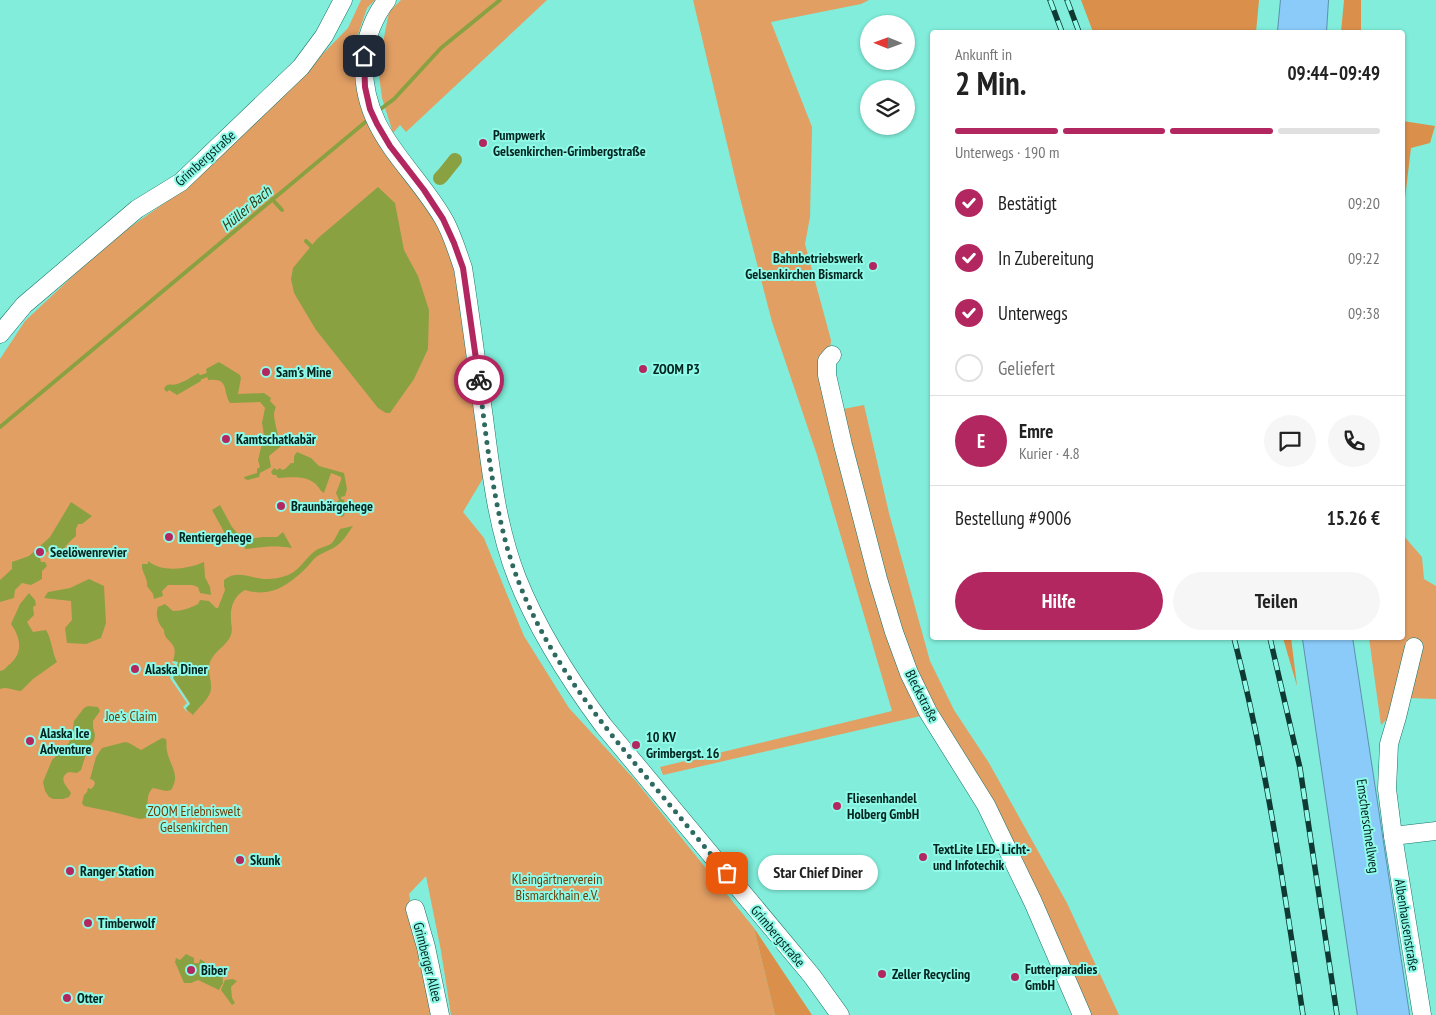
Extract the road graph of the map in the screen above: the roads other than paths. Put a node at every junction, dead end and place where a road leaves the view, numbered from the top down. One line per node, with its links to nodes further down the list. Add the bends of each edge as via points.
1 (343, 0): 7 (street, Grimbergstraße, via 324,36 301,67 181,182 137,209 24,305)
2 (387, 0): 16 (street, Grimbergstraße, via 368,40 364,56 365,87 370,109 385,139 443,219 463,268 490,463 507,548 517,577 561,665 603,725 806,968)
3 (1294, 0): 5 (highway)
4 (1315, 0): 6 (highway)
5 (1291, 30)
6 (1313, 30)
7 (0, 334)
8 (832, 355): 17 (street, Bleckstraße, via 827,362 827,375 843,445 878,579 906,665 928,712 986,804)
9 (1316, 640): 18 (highway, Emscherschnellweg)
10 (1339, 640): 19 (highway, Emscherschnellweg)
11 (1414, 647): 13 (street, Albenhausenstraße, via 1389,744 1387,789)
12 (1436, 832): 13 (street)
13 (1393, 836): 20 (street, Albenhausenstraße)
14 (415, 910): 15 (street, Grimberger Allee)
15 (440, 1015)
16 (840, 1015)
17 (1082, 1015)
18 (1371, 1015)
19 (1396, 1015)
20 (1422, 1015)

